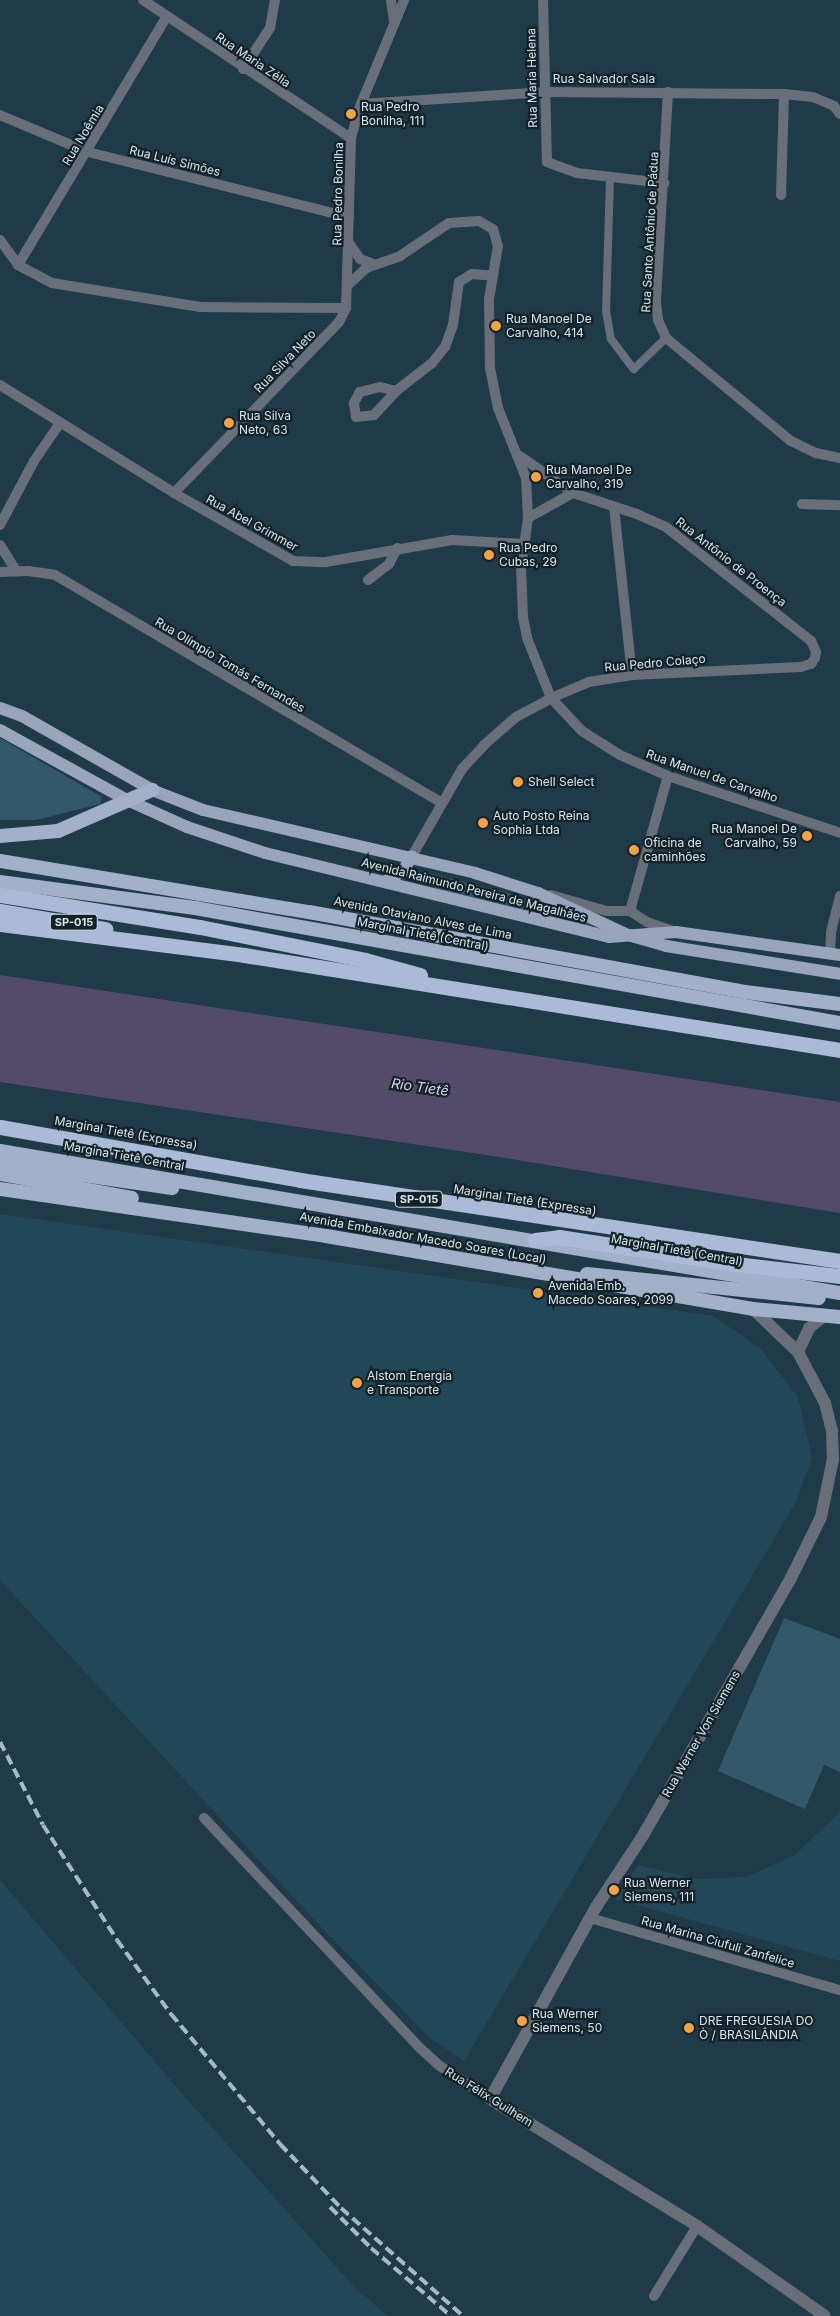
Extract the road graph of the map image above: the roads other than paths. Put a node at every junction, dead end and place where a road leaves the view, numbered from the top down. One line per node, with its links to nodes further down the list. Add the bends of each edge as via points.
1 (143, 0): 6 (street, Rua Maria Zélia)
2 (275, 0): 8 (street, via 270,28)
3 (391, 0): 7 (street)
4 (404, 0): 7 (street, Rua Pedro Bonilha)
5 (543, 0): 9 (street, Rua Maria Helena)
6 (167, 16): 8 (street, Rua Maria Zélia); 16 (street, Rua Noêmia)
7 (394, 22): 12 (street, Rua Pedro Bonilha)
8 (243, 69): 15 (street, Rua Maria Zélia)
9 (545, 92): 10 (street, Rua Salvador Sala); 12 (street, Rua Salvador Sala); 17 (street, Rua Maria Helena, via 547,162)
10 (668, 92): 11 (street, Rua Salvador Sala); 18 (street, Rua Santo Antônio de Pádua)
11 (784, 94): 13 (street, Rua Salvador Sala, via 813,97 834,106); 19 (street)
12 (362, 104): 15 (street, Rua Pedro Bonilha)
13 (840, 114)
14 (0, 115): 16 (street, Rua Luís Simões)
15 (351, 138): 20 (street, Rua Pedro Bonilha)
16 (88, 152): 20 (street, Rua Luís Simões); 24 (street, Rua Noêmia)
17 (610, 178): 18 (street); 28 (street, via 606,311 611,339 634,369)
18 (664, 183): 28 (street, Rua Santo Antônio de Pádua, via 656,302 658,320)
19 (781, 195)
20 (349, 217): 22 (street, Rua Pedro Bonilha)
21 (0, 240): 24 (street)
22 (349, 242): 23 (street, via 360,259); 26 (street, Rua Pedro Bonilha)
23 (373, 264): 25 (street, Rua Manuel de Carvalho, via 400,256 450,223 479,221 487,224 496,236); 26 (street)
24 (18, 265): 27 (street, via 52,283 200,307)
25 (494, 276): 30 (street, via 472,274 459,282 453,325 444,347 432,363); 32 (street, Rua Manuel de Carvalho, via 487,329 490,368 498,408)
26 (348, 285): 27 (street, Rua Pedro Bonilha)
27 (346, 308): 34 (street, Rua Silva Neto, via 339,322)
28 (666, 338): 33 (street, via 791,440 816,453)
29 (0, 385): 31 (street, Rua Abel Grimmer)
30 (396, 391): 30 (street, via 374,415 356,417 354,403 360,392 385,387)
31 (60, 423): 34 (street, Rua Abel Grimmer); 40 (street, via 34,461)
32 (520, 456): 35 (street, Rua Antônio de Proença); 39 (street, Rua Manuel de Carvalho, via 526,478)
33 (840, 458)
34 (174, 493): 43 (street, Rua Abel Grimmer, via 293,561 326,562)
35 (573, 493): 38 (street, Rua Antônio de Proença); 39 (street)
36 (802, 504): 37 (street)
37 (840, 505)
38 (614, 507): 47 (street, Rua Antônio de Proença, via 666,528 801,633 816,652 811,664); 48 (street)
39 (528, 518): 41 (street, Rua Manuel de Carvalho)
40 (0, 525)
41 (524, 544): 43 (street, Rua Abel Grimmer, via 452,540); 49 (street, Rua Manuel de Carvalho, via 521,589 527,638)
42 (0, 545): 44 (street)
43 (397, 548): 46 (street, via 389,564)
44 (16, 571): 45 (street, Rua Olímpio Tomás Fernandes); 55 (street, Rua Olímpio Tomás Fernandes, via 42,572 61,578)
45 (0, 572)
46 (368, 580)
47 (801, 667): 48 (street, Rua Pedro Colaço)
48 (632, 675): 49 (street, Rua Pedro Colaço, via 589,682)
49 (551, 698): 52 (street, Rua Manuel de Carvalho, via 599,744); 55 (street, Rua Pedro Colaço, via 516,717 484,745 462,769)
50 (0, 708): 53 (main road, Avenida Raimundo Pereira de Magalhães, via 22,716)
51 (0, 730): 54 (main road, Avenida Raimundo Pereira de Magalhães)
52 (668, 776): 56 (street, Rua Manuel de Carvalho); 65 (street)
53 (152, 790): 54 (highway); 58 (main road, Avenida Raimundo Pereira de Magalhães, via 203,810)
54 (125, 799): 57 (highway, via 58,830); 60 (main road, Avenida Raimundo Pereira de Magalhães, via 187,827 238,844)
55 (442, 803): 58 (street, Rua Pedro Colaço)
56 (840, 833)
57 (0, 836)
58 (412, 856): 60 (main road, via 403,871); 62 (main road, Avenida Raimundo Pereira de Magalhães)
59 (0, 861): 76 (highway, Avenida Otaviano Alves de Lima, via 308,912 745,992)
60 (386, 881): 69 (main road, Avenida Raimundo Pereira de Magalhães, via 554,926 609,937)
61 (0, 882): 77 (highway, Marginal Tietê (Central), via 195,908)
62 (538, 893): 65 (street, via 606,911); 69 (main road, Avenida Raimundo Pereira de Magalhães)
63 (0, 895): 75 (highway, via 200,927 365,960 410,971)
64 (840, 896): 72 (street, via 831,932)
65 (630, 910): 68 (street, via 648,922)
66 (0, 911): 70 (highway, SP-015, via 92,926)
67 (0, 924): 70 (highway, SP-015)
68 (676, 932): 69 (main road); 71 (main road)
69 (628, 935): 73 (main road, via 692,952)
70 (146, 942): 75 (highway, SP-015)
71 (811, 951): 72 (main road); 73 (main road, via 807,959)
72 (835, 954)
73 (809, 970): 74 (main road)
74 (840, 974)
75 (449, 987): 78 (highway, SP-015)
76 (840, 1004)
77 (840, 1023)
78 (840, 1050)
79 (0, 1127): 87 (highway, Marginal Tietê (Expressa) / SP-015, via 346,1188)
80 (0, 1151): 84 (highway, Margina Tietê Central)
81 (0, 1163): 84 (highway, via 224,1196)
82 (0, 1174): 85 (highway, via 156,1204)
83 (0, 1189): 85 (highway, Avenida Embaixador Macedo Soares (Local))
84 (242, 1192): 86 (highway, Marginal Tietê (Central), via 378,1217)
85 (171, 1213): 88 (highway, Avenida Embaixador Macedo Soares (Local))
86 (535, 1240): 89 (highway, via 559,1237); 90 (highway, Marginal Tietê (Central))
87 (840, 1262)
88 (548, 1275): 91 (highway, via 608,1274); 92 (highway, Avenida Embaixador Macedo Soares (Local))
89 (840, 1276)
90 (840, 1293)
91 (840, 1300)
92 (753, 1309): 93 (highway, Avenida Embaixador Macedo Soares (Local)); 95 (street, Rua Werner Von Siemens)
93 (824, 1316): 94 (highway, Avenida Embaixador Macedo Soares (Local)); 95 (street, via 810,1328)
94 (840, 1317)
95 (798, 1352): 97 (street, Rua Werner Von Siemens, via 815,1379 832,1431 833,1459 821,1518 791,1578 644,1834)
96 (204, 1818): 99 (street, Rua Félix Guilhem, via 421,2049 440,2066)
97 (590, 1918): 98 (street, Rua Marina Ciufuli Zanfelice); 99 (street, Rua Werner Von Siemens)
98 (840, 1990)
99 (490, 2099): 100 (street, Rua Félix Guilhem)
100 (697, 2226): 101 (street); 102 (street, Rua Félix Guilhem)
101 (654, 2296)
102 (825, 2316)

